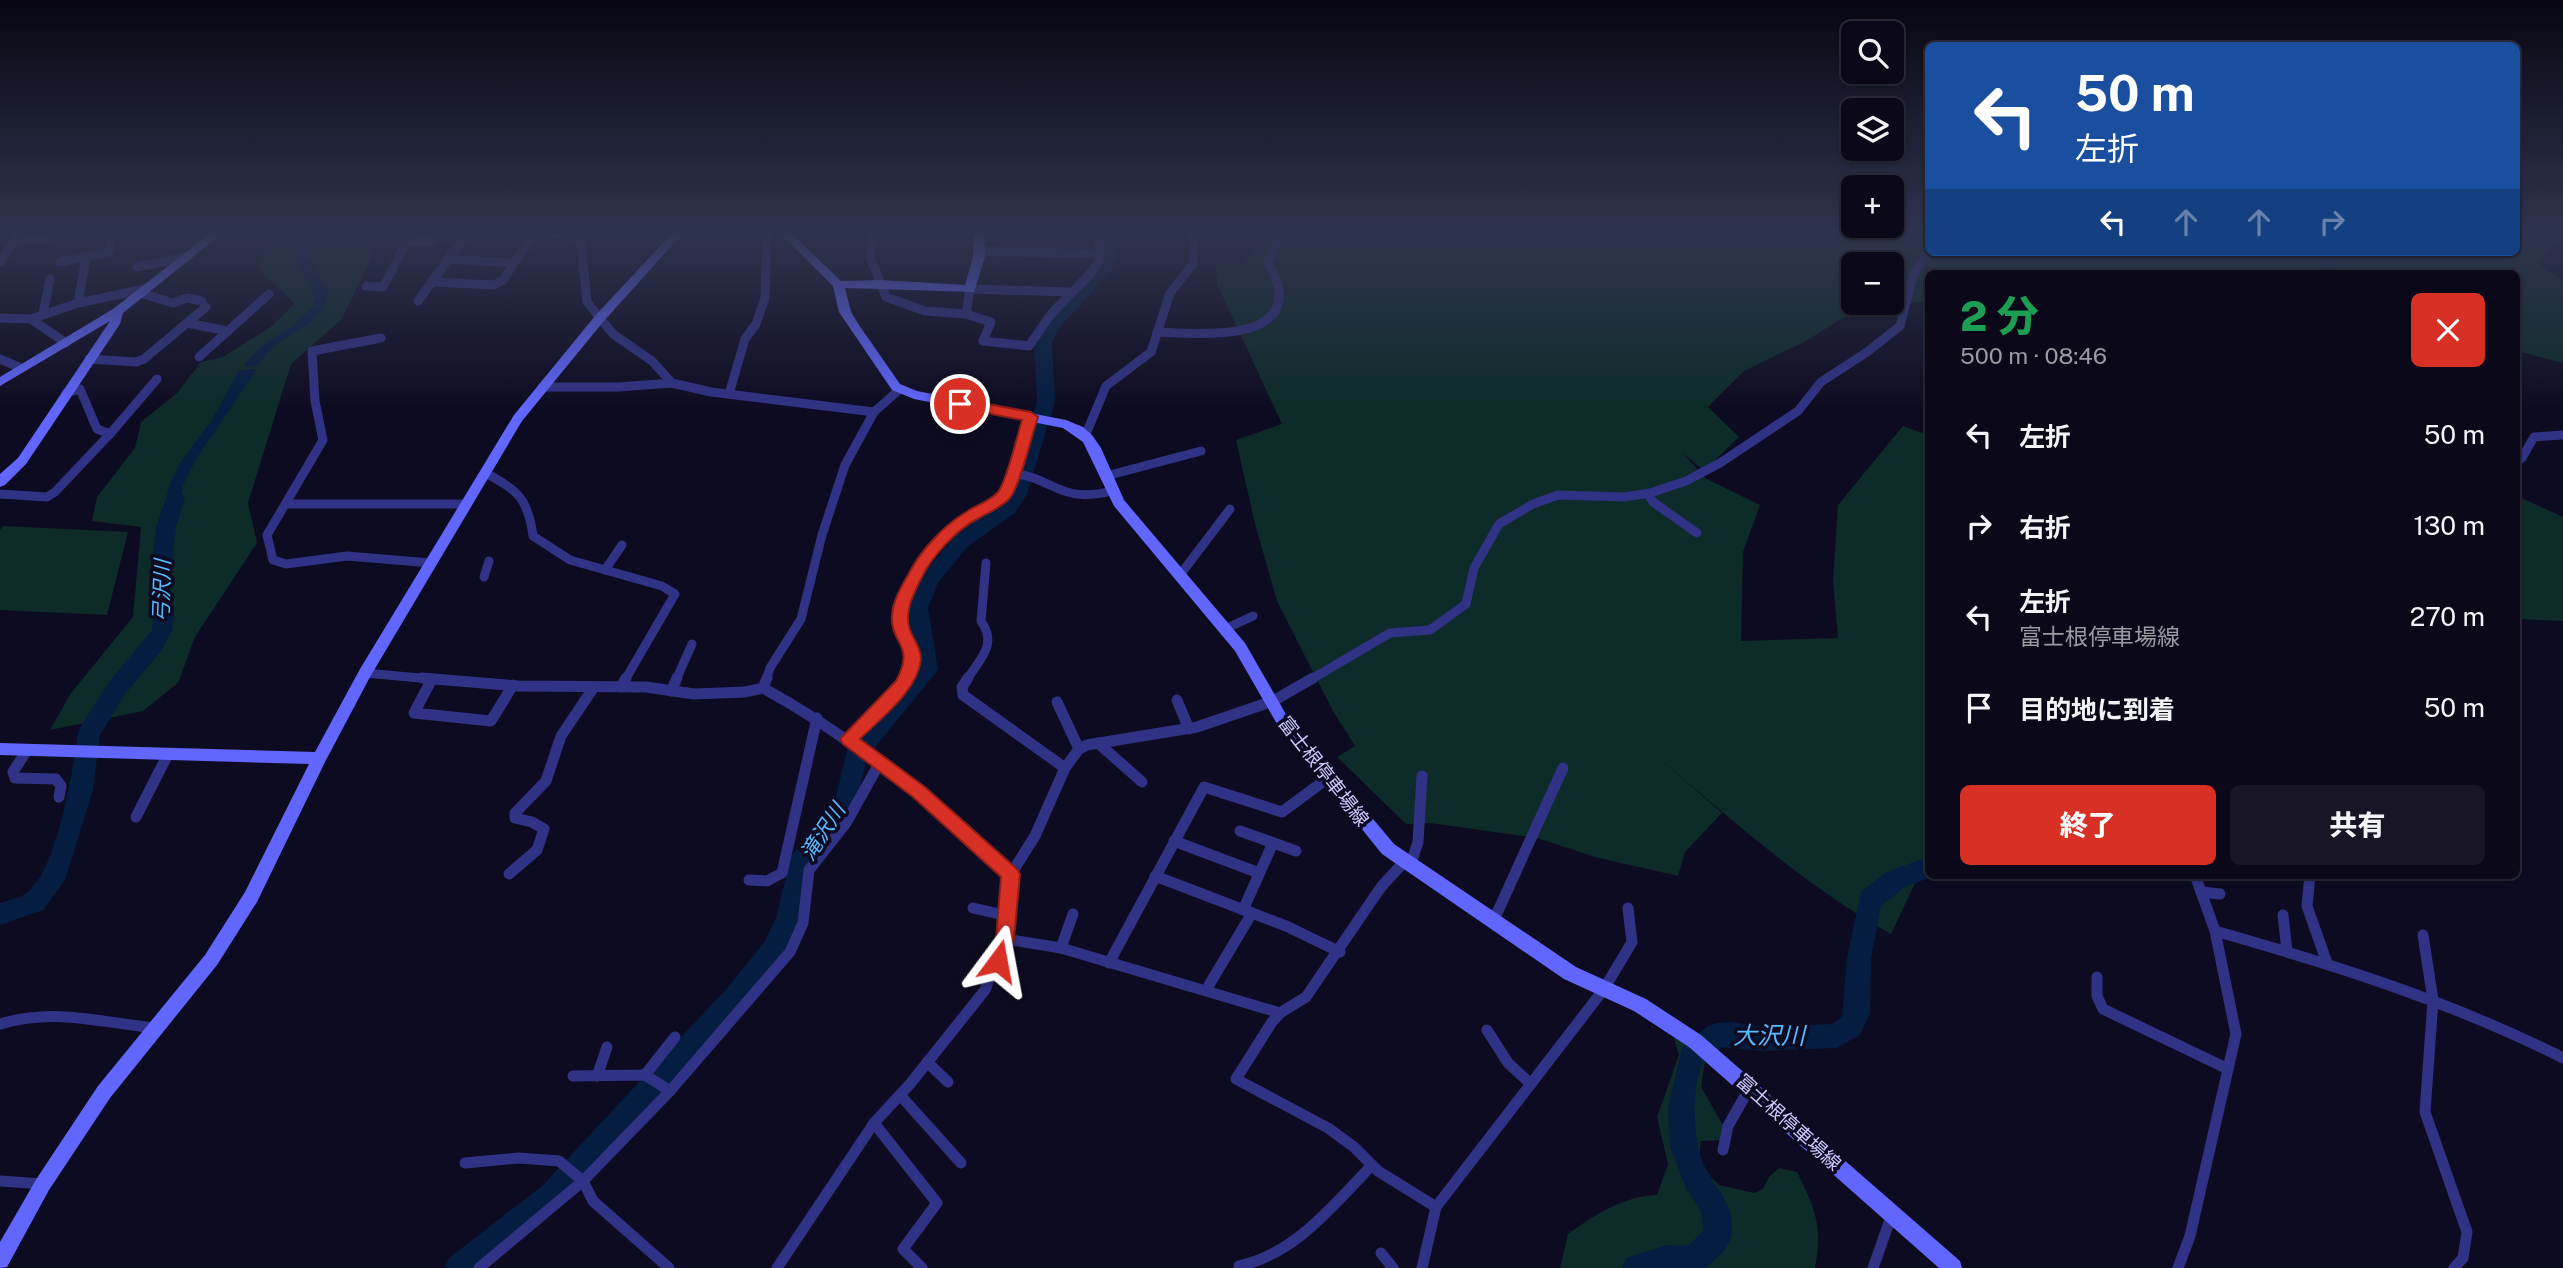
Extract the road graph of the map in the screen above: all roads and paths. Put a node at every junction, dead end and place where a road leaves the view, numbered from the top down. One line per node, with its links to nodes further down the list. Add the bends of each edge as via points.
1 (48, 291): 20 (street)
2 (80, 291): 18 (street)
3 (143, 291): 18 (street); 19 (street); 25 (street, via 173,303 187,298 204,304)
4 (425, 291): 17 (street)
5 (586, 291): 24 (street, via 587,302)
6 (625, 291): 24 (street)
7 (768, 291): 40 (street, via 757,325 745,339)
8 (840, 291): 38 (street, via 849,319)
9 (883, 291): 21 (street, via 913,310)
10 (970, 291): 21 (street)
11 (1043, 291): 15 (street)
12 (1171, 291): 27 (street)
13 (1278, 291): 27 (street, via 1280,297 1264,322 1237,334)
14 (1908, 291): 54 (street, via 1900,326 1821,382 1798,411 1686,481)
15 (1071, 292): 21 (street, via 1026,347 983,341 991,321)
16 (269, 294): 26 (street)
17 (418, 301)
18 (78, 303): 20 (street)
19 (117, 313): 29 (street); 32 (street)
20 (43, 314): 23 (street)
21 (966, 314)
22 (0, 318): 23 (street)
23 (31, 319): 29 (street)
24 (599, 319): 36 (street); 37 (street)
25 (187, 323): 26 (street); 32 (street, via 136,362)
26 (228, 331): 30 (street)
27 (1157, 332): 44 (street, via 1151,352 1106,386)
28 (381, 338): 55 (street, via 312,351 323,440)
29 (66, 343): 33 (street)
30 (199, 357)
31 (0, 359): 33 (street)
32 (89, 359): 39 (street)
33 (21, 368): 35 (street)
34 (157, 379): 43 (street)
35 (0, 382)
36 (672, 383): 37 (street); 40 (street)
37 (542, 387): 48 (street)
38 (900, 389): 41 (street); 42 (street, via 914,396)
39 (66, 393): 43 (street, via 80,389 97,429); 51 (street, via 22,461)
40 (729, 394): 41 (street)
41 (874, 412): 74 (street, via 841,474 801,619 770,668)
42 (1031, 417): 44 (street, via 1066,424); 49 (street)
43 (110, 434): 53 (street, via 55,492 47,496)
44 (1086, 434): 50 (street, 富士根停車場線)
45 (2563, 435): 47 (street, via 2535,437)
46 (1201, 451): 50 (street)
47 (2520, 460)
48 (486, 473): 56 (street); 63 (street, via 516,491 530,508 533,536 569,559)
49 (1012, 473): 52 (street, via 1031,474 1070,495); 81 (street, via 1005,494 957,526 917,572 900,616 912,649 908,674)
50 (1106, 476): 52 (street, 富士根停車場線)
51 (0, 482)
52 (1112, 491): 64 (street, 富士根停車場線)
53 (0, 494)
54 (1648, 494): 58 (street); 77 (street, via 1558,495 1533,504 1499,524 1474,568 1466,604 1430,630 1390,633)
55 (288, 504): 56 (street); 61 (street, via 267,535 273,560 286,564 347,556)
56 (467, 504): 61 (street)
57 (1230, 509): 64 (street)
58 (1698, 533)
59 (622, 545): 63 (street)
60 (489, 561): 65 (street)
61 (431, 562): 69 (street)
62 (986, 563): 89 (street, via 981,621 990,643 962,687 962,695)
63 (605, 570): 73 (street, via 675,594)
64 (1180, 575): 67 (street, 富士根停車場線)
65 (484, 578)
66 (1253, 615): 67 (street)
67 (1225, 629): 77 (street, 富士根停車場線)
68 (692, 644): 75 (street)
69 (365, 673): 70 (street); 87 (street)
70 (432, 679): 71 (street); 71 (street, via 414,713 491,721)
71 (513, 685): 72 (street)
72 (594, 687): 73 (street); 102 (street, via 561,736 546,781 515,813 515,818 544,829 544,838 536,854)
73 (621, 687): 75 (street)
74 (763, 688): 75 (street, via 720,693); 79 (street)
75 (671, 691)
76 (1177, 700): 80 (street)
77 (1273, 701): 80 (street); 92 (street, 富士根停車場線)
78 (1057, 702): 84 (street)
79 (817, 718): 81 (street); 107 (street, via 782,873 767,881)
80 (1189, 729): 82 (street)
81 (851, 741): 88 (street)
82 (1098, 743): 84 (street); 93 (street)
83 (0, 749): 85 (street)
84 (1079, 749): 89 (street)
85 (27, 750): 86 (street); 94 (street, via 13,772 15,778 56,779 61,786)
86 (168, 754): 87 (street); 95 (street)
87 (319, 758): 131 (street, via 239,917 211,960)
88 (875, 760): 103 (street, via 919,792); 144 (street, via 846,823 809,870 803,923 790,952)
89 (1065, 768): 103 (street, via 1035,836)
90 (1563, 768): 116 (street)
91 (1422, 776): 100 (street, via 1418,842)
92 (1328, 778): 97 (street, via 1282,813 1204,787); 100 (street, 富士根停車場線, via 1371,832)
93 (1142, 782)
94 (59, 797)
95 (136, 817)
96 (1240, 831): 98 (street)
97 (1174, 841): 101 (street); 104 (street)
98 (1273, 843): 99 (street); 101 (street)
99 (1296, 851)
100 (1407, 864): 116 (street, 富士根停車場線); 122 (street, via 1381,887)
101 (1259, 873): 112 (street)
102 (509, 874)
103 (1011, 874): 115 (street)
104 (1155, 876): 112 (street); 123 (street)
105 (2196, 879): 108 (street)
106 (2310, 879): 124 (street, via 2307,906)
107 (750, 880)
108 (2201, 892): 109 (street); 117 (street)
109 (2220, 894)
110 (974, 908): 115 (street)
111 (1628, 908): 127 (street, via 1632,942)
112 (1247, 911): 122 (street); 126 (street)
113 (1073, 915): 120 (street)
114 (2283, 915): 121 (street)
115 (1008, 916): 119 (street)
116 (1493, 922): 127 (street, 富士根停車場線, via 1570,973)
117 (2215, 930): 121 (street); 137 (street, via 2236,1034)
118 (2423, 935): 128 (street)
119 (1005, 939): 120 (street); 136 (street, via 985,990)
120 (1061, 948): 123 (street)
121 (2287, 951): 124 (street)
122 (1340, 952): 129 (street, via 1306,997)
123 (1110, 962): 129 (street)
124 (2328, 962): 128 (street)
125 (2097, 977): 137 (street, via 2097,996 2103,1009)
126 (1209, 985)
127 (1604, 989): 142 (street); 143 (street, 富士根停車場線, via 1640,1005 1695,1041)
128 (2433, 1000): 135 (street); 168 (street, via 2425,1112 2466,1232 2463,1258)
129 (1280, 1013): 150 (street, via 1236,1079 1328,1128)
130 (0, 1024): 131 (street, via 28,1016 63,1014)
131 (155, 1028): 153 (street, via 104,1091)
132 (1487, 1030): 142 (street, via 1508,1063)
133 (675, 1037): 138 (street)
134 (607, 1047): 140 (street)
135 (2563, 1058)
136 (927, 1062): 141 (street); 145 (street)
137 (2228, 1069): 167 (street, via 2190,1236)
138 (645, 1075): 140 (street); 144 (street)
139 (573, 1076): 140 (street)
140 (597, 1076)
141 (948, 1082)
142 (1531, 1084): 154 (street)
143 (1749, 1087): 147 (street, via 1728,1126); 155 (street, 富士根停車場線)
144 (670, 1091): 152 (street)
145 (900, 1095): 146 (street); 149 (street)
146 (874, 1123): 161 (street); 162 (street, via 937,1203 903,1249)
147 (1723, 1150)
148 (465, 1163): 152 (street, via 519,1158 559,1161)
149 (961, 1163)
150 (1372, 1165): 154 (street); 158 (street, via 1301,1236 1254,1266)
151 (0, 1181): 153 (street)
152 (583, 1181): 159 (street); 160 (street, via 593,1201)
153 (43, 1184): 157 (street)
154 (1437, 1207): 164 (street)
155 (1892, 1214): 165 (street); 166 (street, 富士根停車場線)
156 (1381, 1253): 163 (street)
157 (0, 1260)
158 (1239, 1266)
159 (479, 1268)
160 (669, 1268)
161 (776, 1268)
162 (922, 1268)
163 (1393, 1268)
164 (1422, 1268)
165 (1872, 1268)
166 (1953, 1268)
167 (2178, 1268)
168 (2454, 1268)

